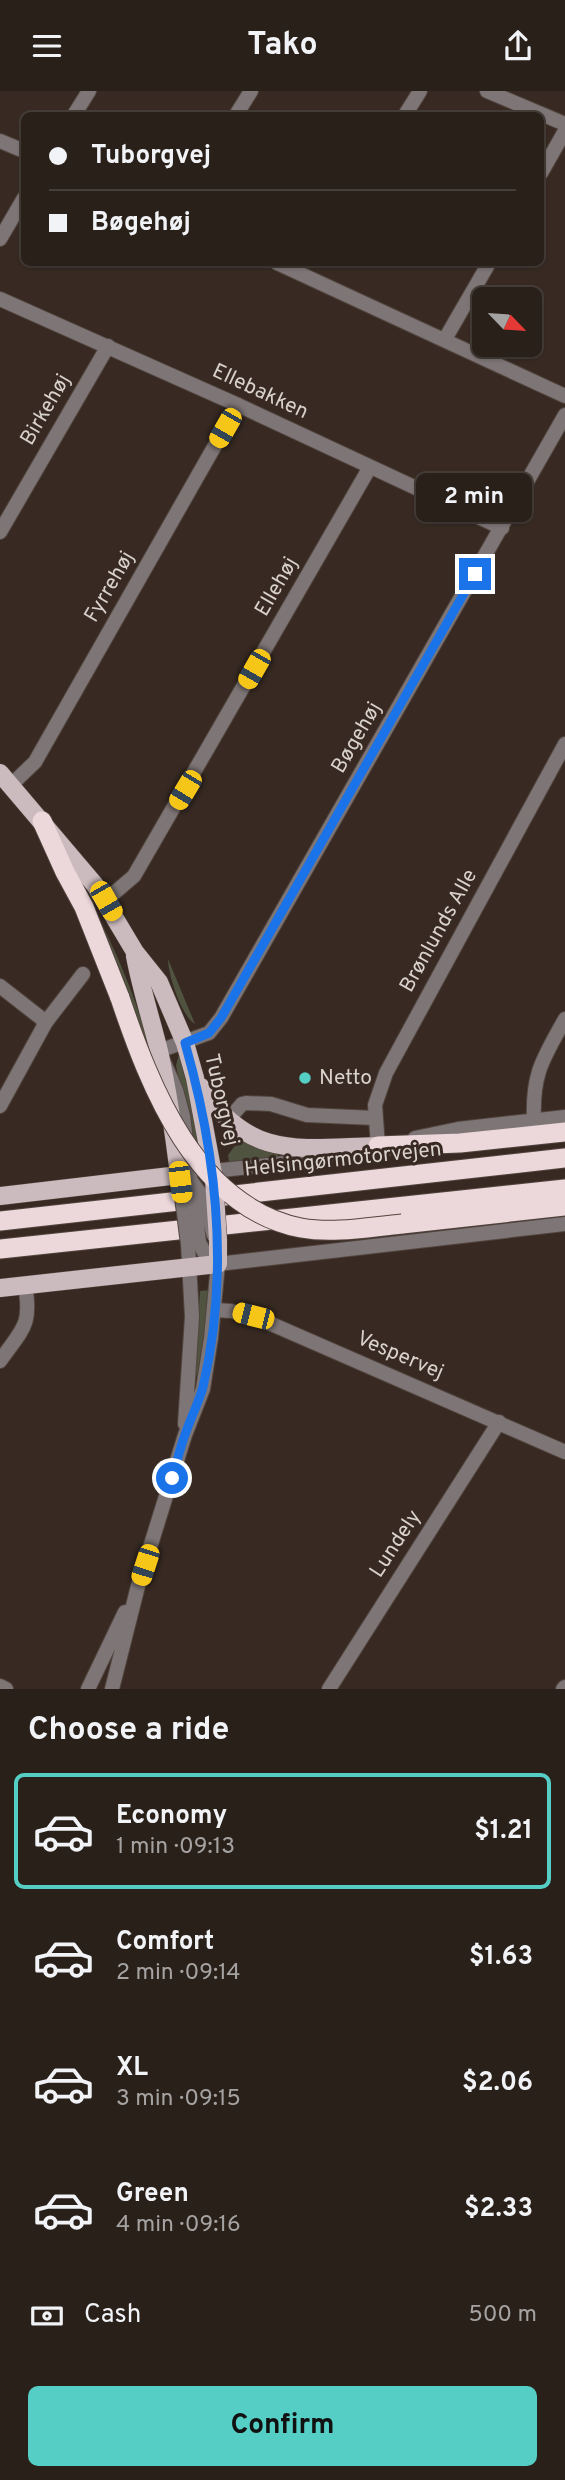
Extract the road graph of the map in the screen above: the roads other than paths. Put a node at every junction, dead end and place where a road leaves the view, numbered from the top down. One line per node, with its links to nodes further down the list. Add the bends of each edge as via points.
1 (89, 91): 5 (street)
2 (251, 91): 6 (street)
3 (420, 91): 7 (street)
4 (487, 91): 8 (street)
5 (76, 112)
6 (238, 112)
7 (407, 112)
8 (537, 112)
9 (544, 115): 10 (street)
10 (565, 124)
11 (565, 131): 14 (street)
12 (0, 141): 13 (street)
13 (21, 150)
14 (544, 168)
15 (21, 203): 16 (street)
16 (0, 239)
17 (284, 266): 20 (street)
18 (313, 266): 20 (street)
19 (487, 266): 22 (street)
20 (307, 276): 22 (street)
21 (0, 299): 23 (street, Ellebakken)
22 (445, 339): 24 (street)
23 (108, 345): 25 (street, Ellebakken); 29 (street, Birkehøj)
24 (565, 396)
25 (238, 405): 27 (street, Ellebakken); 31 (street, Fyrrehøj, via 34,762)
26 (565, 415): 28 (street, Bøgehøj)
27 (370, 467): 28 (street, Ellebakken); 33 (street, Ellehøj, via 134,876)
28 (502, 528): 39 (street, Bøgehøj, via 221,1018 209,1033)
29 (0, 532)
30 (565, 744): 45 (street, Brønlunds Alle, via 386,1073 374,1105)
31 (6, 779): 32 (main road, Tuborgvej)
32 (42, 821): 33 (main road, Tuborgvej); 54 (highway, bridge, via 84,907 163,1105 203,1165 230,1193 265,1215 299,1227 331,1231)
33 (106, 901): 34 (main road, Tuborgvej)
34 (135, 952): 39 (main road, Tuborgvej, via 159,982); 40 (main road, Tuborgvej)
35 (83, 974): 38 (street)
36 (0, 986): 38 (street)
37 (565, 1019): 46 (street, via 539,1067 533,1093)
38 (46, 1022): 42 (street)
39 (185, 1043): 40 (street, Bøgehøj); 41 (main road, Tuborgvej)
40 (159, 1051): 51 (main road, Tuborgvej)
41 (195, 1078): 43 (main road, via 210,1100); 50 (main road, Tuborgvej)
42 (0, 1106)
43 (233, 1114): 45 (street, via 246,1103 271,1104 307,1115); 48 (main road, via 259,1140 285,1147)
44 (565, 1117): 46 (street)
45 (375, 1118): 48 (street, Brønlunds Alle)
46 (534, 1120): 48 (street, via 458,1129)
47 (565, 1132): 48 (highway)
48 (377, 1146): 50 (street)
49 (565, 1159): 55 (highway, Helsingørmotorvejen)
50 (214, 1175): 51 (street); 58 (main road, Tuborgvej, bridge)
51 (185, 1178): 53 (main road); 57 (street, Tuborgvej, bridge); 58 (street, bridge, via 202,1196)
52 (565, 1189): 59 (highway)
53 (0, 1196)
54 (565, 1206)
55 (0, 1220)
56 (565, 1224): 58 (street)
57 (194, 1243): 58 (street, via 205,1254); 60 (street, Tuborgvej)
58 (218, 1248): 60 (main road); 63 (street, Tuborgvej)
59 (0, 1249)
60 (190, 1267): 61 (main road); 66 (street, Tuborgvej)
61 (26, 1285): 62 (main road); 64 (street, via 28,1316)
62 (0, 1288)
63 (215, 1310): 65 (street, Vespervej, via 253,1316); 66 (street, Tuborgvej, via 202,1389)
64 (0, 1361)
65 (499, 1423): 67 (street, Vespervej); 73 (street, Lundely)
66 (185, 1435): 68 (street, Tuborgvej)
67 (565, 1452)
68 (138, 1585): 71 (street, Tuborgvej); 72 (street, Tuborgvej)
69 (0, 1686): 70 (street)
70 (6, 1689)
71 (88, 1689)
72 (112, 1689)
73 (329, 1689)

